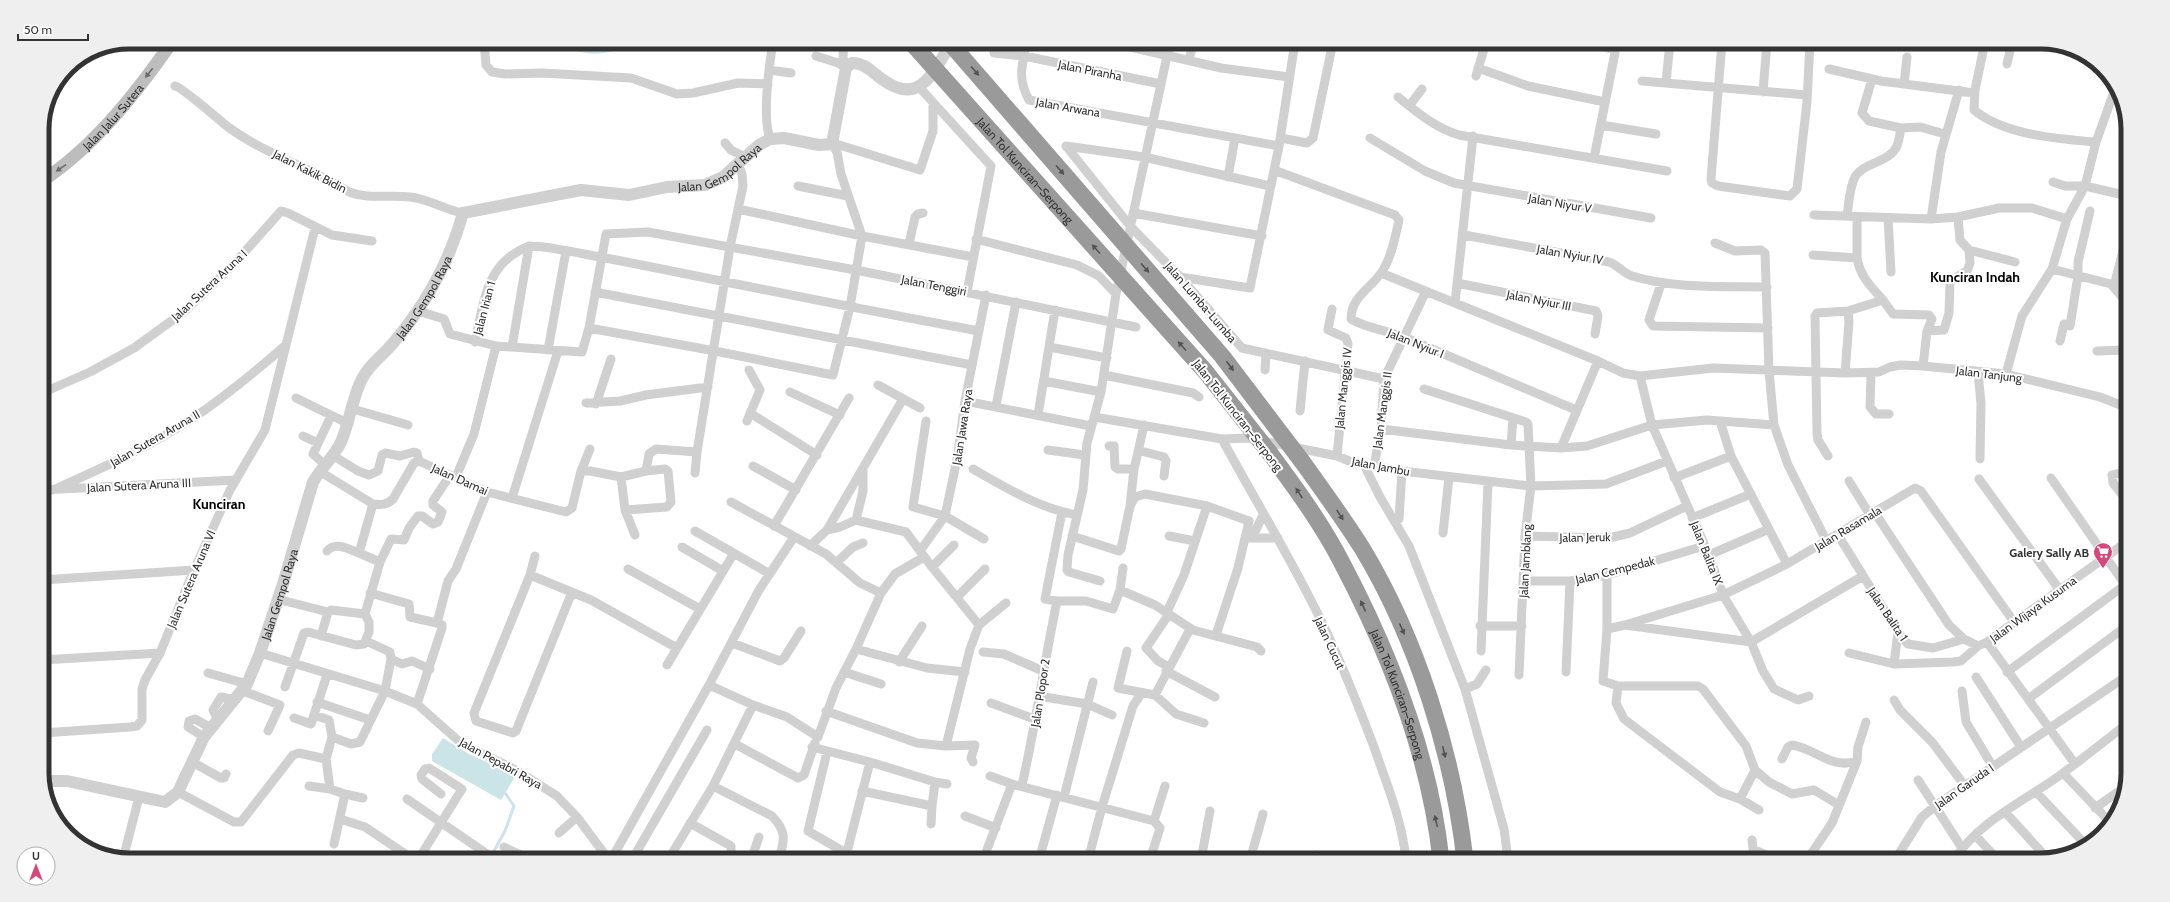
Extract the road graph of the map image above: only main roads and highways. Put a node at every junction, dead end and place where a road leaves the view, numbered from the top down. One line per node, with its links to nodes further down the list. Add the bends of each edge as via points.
1 (167, 49): 4 (main road, Jalan Jalur Sutera, one-way to 4, via 111,121 66,165)
2 (917, 49): 5 (highway, Jalan Tol Kunciran–Serpong, one-way to 2, bridge, via 1438,830 1420,752 1394,679 1342,562 1292,484 1205,371)
3 (955, 49): 6 (highway, Jalan Tol Kunciran–Serpong, one-way to 6, bridge, via 1222,356 1301,460 1362,548 1388,596 1416,659 1443,746 1461,826)
4 (49, 176)
5 (1440, 853)
6 (1464, 853)

